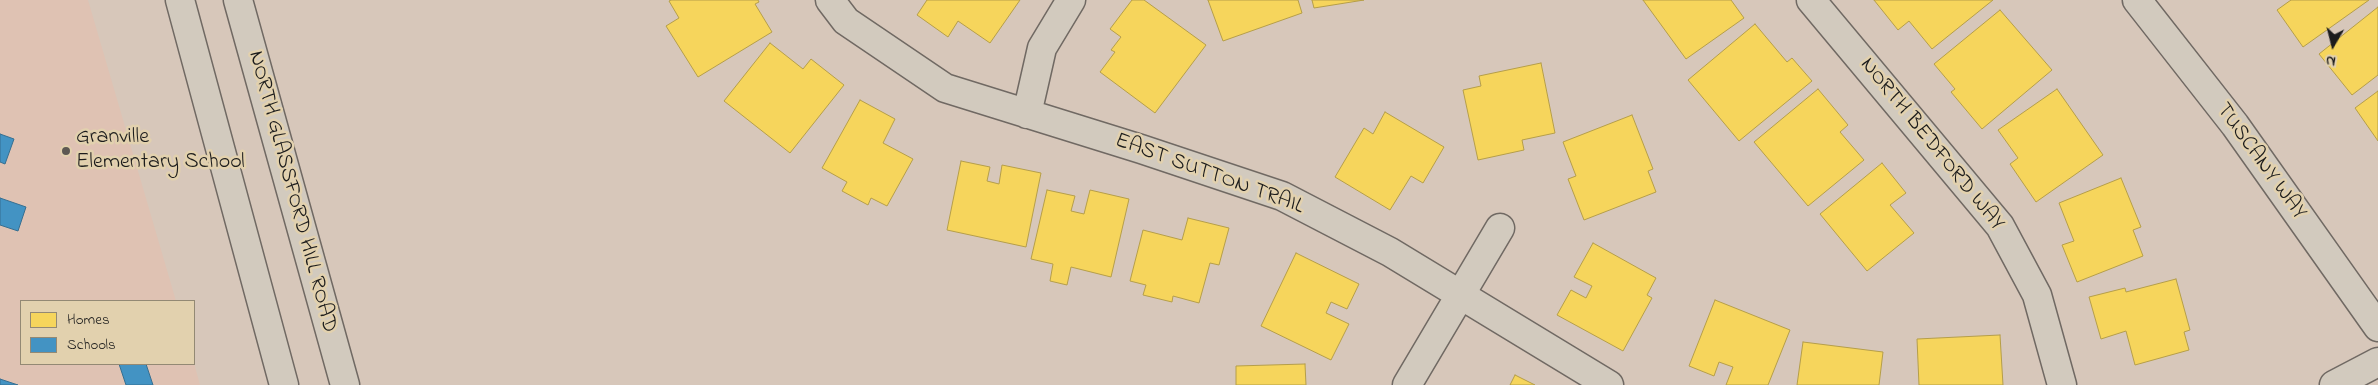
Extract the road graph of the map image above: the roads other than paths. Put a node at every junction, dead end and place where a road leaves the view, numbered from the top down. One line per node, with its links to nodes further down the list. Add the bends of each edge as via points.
1 (180, 0): 12 (street)
2 (238, 0): 13 (street, NORTH GLASSFORD HILL ROAD)
3 (830, 0): 7 (street, EAST SUTTON TRAIL, via 846,21 945,88)
4 (1071, 0): 7 (street, via 1042,48)
5 (1811, 0): 16 (street, NORTH BEDFORD WAY, via 2000,226 2037,295)
6 (2137, 0): 10 (street, TUSCANY WAY, via 2235,125)
7 (1027, 114): 9 (street, EAST SUTTON TRAIL, via 1141,148 1282,196 1390,252)
8 (1500, 228): 9 (street)
9 (1461, 295): 14 (street); 15 (street, EAST SUTTON TRAIL)
10 (2378, 327)
11 (2378, 362): 17 (street)
12 (284, 385)
13 (345, 385)
14 (1407, 385)
15 (1610, 385)
16 (2062, 385)
17 (2334, 385)

